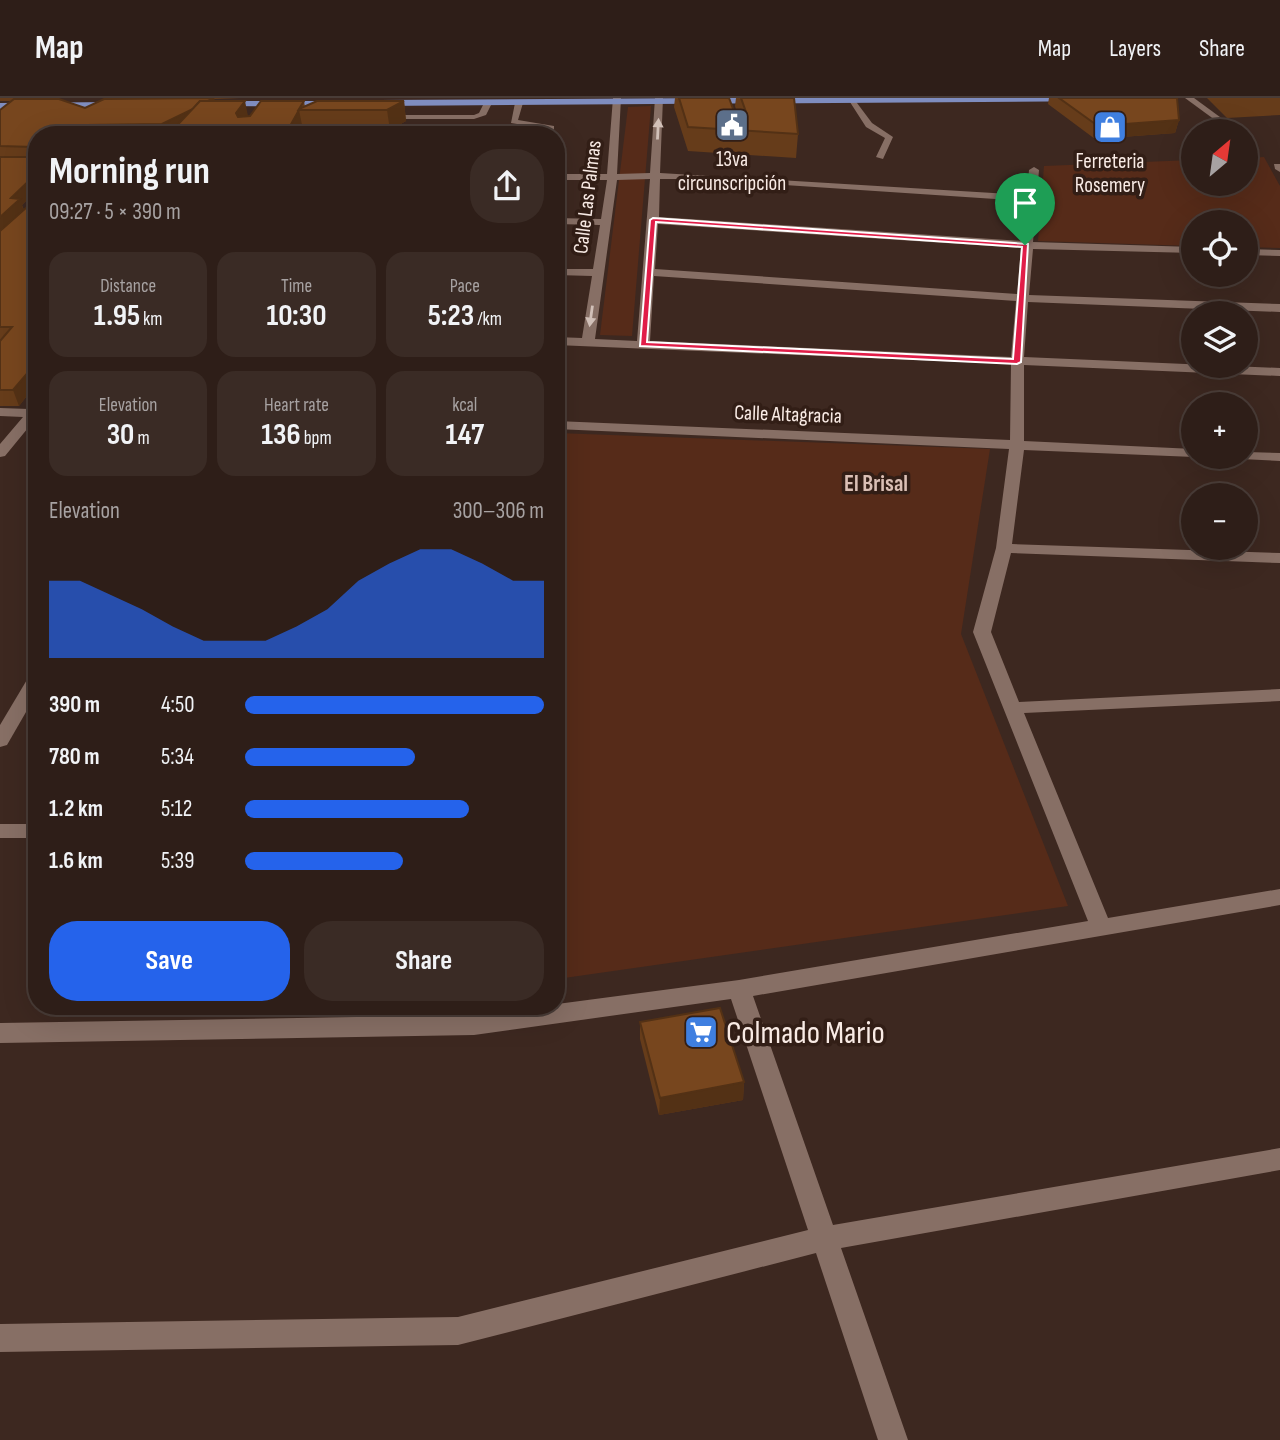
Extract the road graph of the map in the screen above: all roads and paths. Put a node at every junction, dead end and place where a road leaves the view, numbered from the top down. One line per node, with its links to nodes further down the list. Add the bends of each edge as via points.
1 (1112, 98): 5 (main road)
2 (1189, 98): 20 (lane)
3 (617, 100): 4 (main road); 9 (main road); 26 (street, Calle Las Palmas)
4 (660, 100): 6 (main road); 24 (street, one-way to 4)
5 (851, 101): 6 (main road); 22 (lane, via 869,125 889,137)
6 (727, 102): 16 (lane)
7 (373, 103): 8 (main road)
8 (488, 103): 9 (main road); 18 (lane, via 482,115 474,117)
9 (519, 103): 21 (lane, via 514,121)
10 (216, 104): 11 (main road)
11 (269, 104): 12 (main road); 17 (street)
12 (347, 104)
13 (124, 105): 15 (main road)
14 (0, 106): 15 (main road)
15 (18, 106): 19 (street)
16 (731, 113)
17 (261, 116)
18 (381, 117)
19 (0, 119)
20 (1218, 119)
21 (540, 126)
22 (880, 157)
23 (1034, 170): 27 (street)
24 (656, 175): 26 (street); 27 (street); 28 (street)
25 (565, 177): 26 (street)
26 (612, 178): 30 (street, Calle Las Palmas)
27 (1029, 198): 31 (street)
28 (653, 220): 31 (street); 36 (street)
29 (565, 221): 30 (street)
30 (605, 222): 37 (street, Calle Las Palmas)
31 (1025, 245): 32 (street); 38 (street)
32 (1181, 250)
33 (1258, 252): 34 (street)
34 (1280, 253)
35 (565, 272): 37 (street)
36 (649, 272): 38 (street); 42 (street)
37 (597, 273): 41 (street, Calle Las Palmas, one-way to 41)
38 (1022, 298): 39 (street); 43 (street)
39 (1280, 308)
40 (565, 341): 41 (street)
41 (588, 341): 42 (street)
42 (643, 344): 43 (street)
43 (1017, 362): 44 (street); 49 (street)
44 (1280, 372)
45 (28, 411): 46 (street)
46 (0, 412)
47 (28, 419): 51 (street)
48 (565, 425): 49 (street, Calle Altagracia)
49 (1017, 445): 50 (street); 54 (street)
50 (1181, 452)
51 (0, 453)
52 (1258, 456): 53 (street)
53 (1280, 457)
54 (1004, 548): 55 (street); 58 (street, via 982,632)
55 (1280, 558)
56 (28, 693): 59 (street)
57 (1280, 695): 58 (street)
58 (1015, 708): 63 (street)
59 (0, 741)
60 (0, 831): 61 (street)
61 (28, 831)
62 (1280, 897): 63 (street)
63 (1101, 927): 64 (street)
64 (739, 989): 65 (street); 69 (street)
65 (565, 1007)
66 (472, 1016): 67 (street)
67 (0, 1033)
68 (1280, 1159): 69 (street)
69 (823, 1240): 70 (street, via 458,1331); 71 (street)
70 (0, 1338)
71 (893, 1440)

